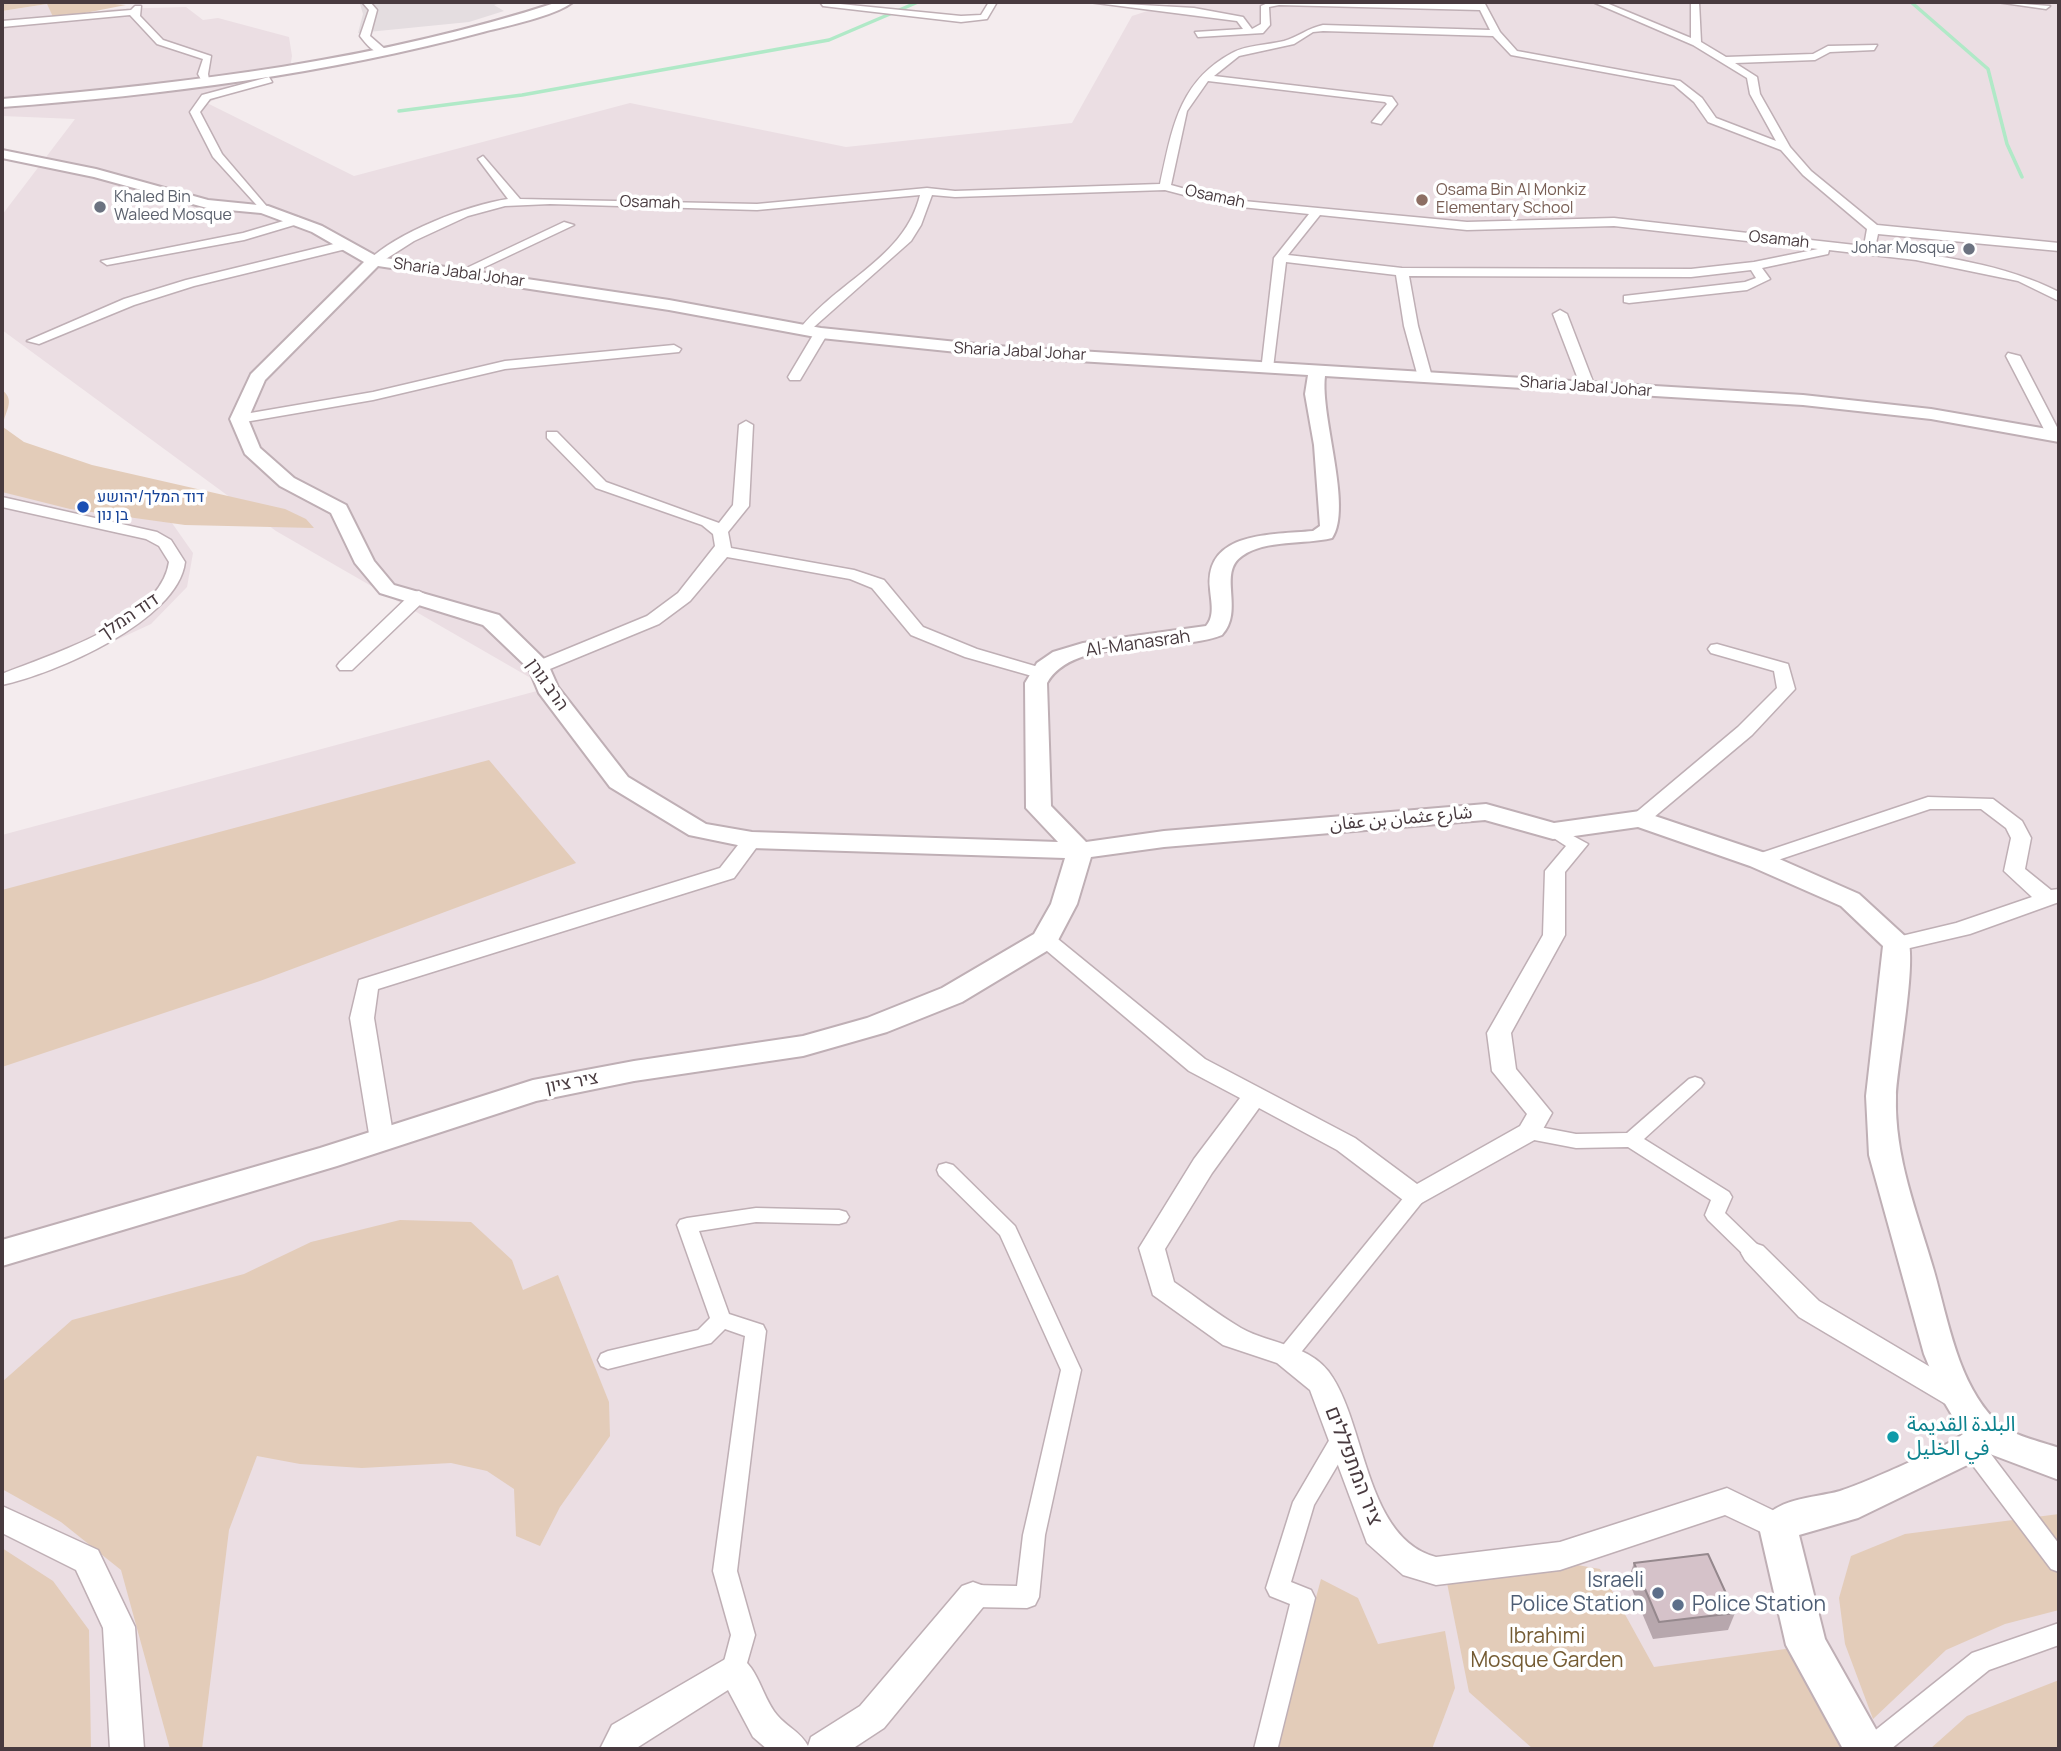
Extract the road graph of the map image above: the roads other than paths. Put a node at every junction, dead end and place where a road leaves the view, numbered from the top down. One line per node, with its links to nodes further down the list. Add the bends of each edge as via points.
1 (366, 2): 18 (street, via 373,10 365,36)
2 (568, 2): 18 (street, via 482,29)
3 (993, 2): 8 (street, via 984,17 961,19)
4 (1093, 2): 13 (street, via 1194,10 1240,19)
5 (1597, 2): 16 (street)
6 (1695, 2): 16 (street)
7 (2001, 2): 10 (street)
8 (823, 3)
9 (1481, 4): 13 (street, via 1275,2 1265,6 1265,27); 14 (street)
10 (2042, 4): 11 (street)
11 (2059, 9)
12 (2, 24): 22 (street, via 136,10 160,42 208,58 203,74)
13 (1251, 33): 15 (street)
14 (1496, 33): 20 (street, via 1316,29 1291,42 1236,54); 25 (street, via 1514,53 1677,83 1698,100 1712,120)
15 (1198, 34)
16 (1696, 43): 19 (street)
17 (1874, 47): 19 (street, via 1828,49 1815,57)
18 (383, 52): 22 (street)
19 (1727, 60): 25 (street, via 1755,80 1755,94)
20 (1205, 78): 24 (street, via 1388,99 1392,104); 28 (street, via 1182,111)
21 (269, 80): 32 (street, via 206,97 195,112 217,155)
22 (207, 83): 23 (street)
23 (2, 103)
24 (1377, 122)
25 (1785, 148): 35 (street, via 1807,173)
26 (2, 154): 32 (street, Sharia Jabal Johar, via 96,173 207,204)
27 (483, 159): 30 (street)
28 (1165, 187): 29 (street, Osamah); 31 (street, Osamah, via 1222,202)
29 (927, 191): 30 (street, Osamah, via 757,207); 51 (street, via 923,215 901,248 843,292)
30 (516, 202): 43 (street, Osamah, via 464,214 410,238)
31 (1298, 208): 38 (street, Osamah, via 1485,227 1614,222); 41 (street, via 1317,211)
32 (263, 209): 33 (street, Sharia Jabal Johar)
33 (297, 221): 37 (street, Sharia Jabal Johar); 42 (street, via 244,236)
34 (568, 225): 46 (street)
35 (1873, 228): 36 (street); 40 (street)
36 (2030, 244): 39 (street); 45 (street)
37 (342, 246): 43 (street, Sharia Jabal Johar); 52 (street, via 190,283)
38 (1843, 247): 40 (street, Osamah); 44 (street)
39 (2059, 247)
40 (1869, 250): 45 (street, Osamah)
41 (1280, 258): 47 (street); 55 (street)
42 (107, 261)
43 (374, 261): 46 (street, Sharia Jabal Johar); 60 (street, via 257,379)
44 (1754, 266): 47 (street, via 1691,273); 48 (street, via 1764,279 1747,286)
45 (2030, 271): 49 (street, Osamah)
46 (464, 272): 51 (street, Sharia Jabal Johar)
47 (1402, 272): 58 (street)
48 (1629, 299)
49 (2058, 301)
50 (1560, 314): 59 (street)
51 (813, 332): 55 (street, Sharia Jabal Johar, via 921,346); 57 (street)
52 (34, 341)
53 (674, 349): 60 (street, via 505,365 373,396)
54 (2013, 356): 63 (street)
55 (1266, 369): 56 (street, Sharia Jabal Johar)
56 (1317, 369): 58 (street, Sharia Jabal Johar); 71 (street, Al-Manasrah, via 1314,394 1330,526 1325,534 1262,541 1229,556 1221,568 1224,607 1220,624 1207,635 1123,643 1069,654)
57 (795, 377)
58 (1425, 377): 59 (street, Sharia Jabal Johar)
59 (1588, 387): 63 (street, Sharia Jabal Johar, via 1873,407)
60 (239, 419): 67 (street, הרב גורן, via 252,450 286,482 339,509 365,563 387,589)
61 (746, 425): 65 (street, via 741,506)
62 (552, 436): 65 (street, via 601,485 708,522)
63 (2057, 436)
64 (2, 502): 72 (street, דוד המלך, via 151,536 165,543 177,562 171,586 160,600 125,625)
65 (720, 531): 66 (street)
66 (723, 551): 70 (street, via 684,597 653,620); 71 (street, via 878,584 917,631)
67 (419, 596): 69 (street); 70 (street, הרב גורן, via 491,620)
68 (1717, 649): 73 (street, via 1782,668 1786,690 1745,731)
69 (346, 666)
70 (539, 667): 75 (street, הרב גורן, via 547,688 619,782 698,830)
71 (1039, 673): 76 (street, via 1040,808)
72 (2, 680)
73 (1640, 819): 74 (street, شارع عثمان بن عفان); 77 (street, شارع عثمان بن عفان)
74 (1553, 831): 76 (street, شارع عثمان بن عفان, via 1486,812 1164,839); 83 (street, via 1578,844 1555,871 1555,935 1499,1033 1504,1071 1540,1113)
75 (752, 840): 76 (street, הרב גורן); 84 (street, via 727,873 367,985 362,1018)
76 (1080, 851): 79 (street, via 1064,904)
77 (1759, 860): 78 (street, via 1928,803 1986,803 2015,825 2021,838 2014,871); 80 (street, شارع عثمان بن عفان, via 1850,900)
78 (2053, 896): 80 (street, via 1962,929)
79 (1045, 940): 82 (street, via 1197,1065); 84 (street, ציר ציון, via 952,995 877,1025 803,1046 533,1091)
80 (1897, 944): 94 (street, via 1882,1071 1883,1148 1937,1341)
81 (1695, 1083): 85 (street)
82 (1254, 1097): 87 (street, via 1346,1144); 92 (street, ציר המתפללים, via 1203,1166 1152,1248 1162,1287 1233,1337)
83 (1529, 1132): 85 (street, via 1576,1141); 87 (street)
84 (382, 1140): 89 (street, ציר ציון)
85 (1632, 1140): 90 (street, via 1722,1197 1715,1215)
86 (946, 1170): 101 (street, via 1008,1231 1070,1370 1034,1535 1027,1597)
87 (1416, 1196): 92 (street)
88 (839, 1217): 91 (street, via 756,1215 687,1225)
89 (2, 1253)
90 (1754, 1253): 94 (street, via 1808,1309)
91 (721, 1320): 93 (street, via 704,1337); 103 (street, via 756,1331 725,1571 743,1635)
92 (1287, 1355): 95 (street, ציר המתפללים, via 1322,1383)
93 (608, 1360)
94 (1960, 1399): 96 (street)
95 (1342, 1439): 99 (street, ציר המתפללים, via 1378,1533 1414,1564 1436,1571 1560,1556 1727,1501); 104 (street, via 1304,1502 1278,1588 1303,1598)
96 (1979, 1441): 97 (street); 99 (street, via 1844,1507 1798,1516); 100 (street)
97 (2059, 1464)
98 (2, 1519): 105 (street, via 87,1560 118,1627)
99 (1778, 1527): 109 (street, via 1806,1645)
100 (2059, 1562)
101 (973, 1596): 108 (street, via 872,1717)
102 (2059, 1634): 110 (street, via 1981,1661)
103 (734, 1670): 106 (street, via 624,1737); 107 (street, via 765,1726)
104 (1266, 1747)
105 (127, 1749)
106 (617, 1749)
107 (792, 1749)
108 (822, 1749)
109 (1866, 1749)
110 (1872, 1749)

